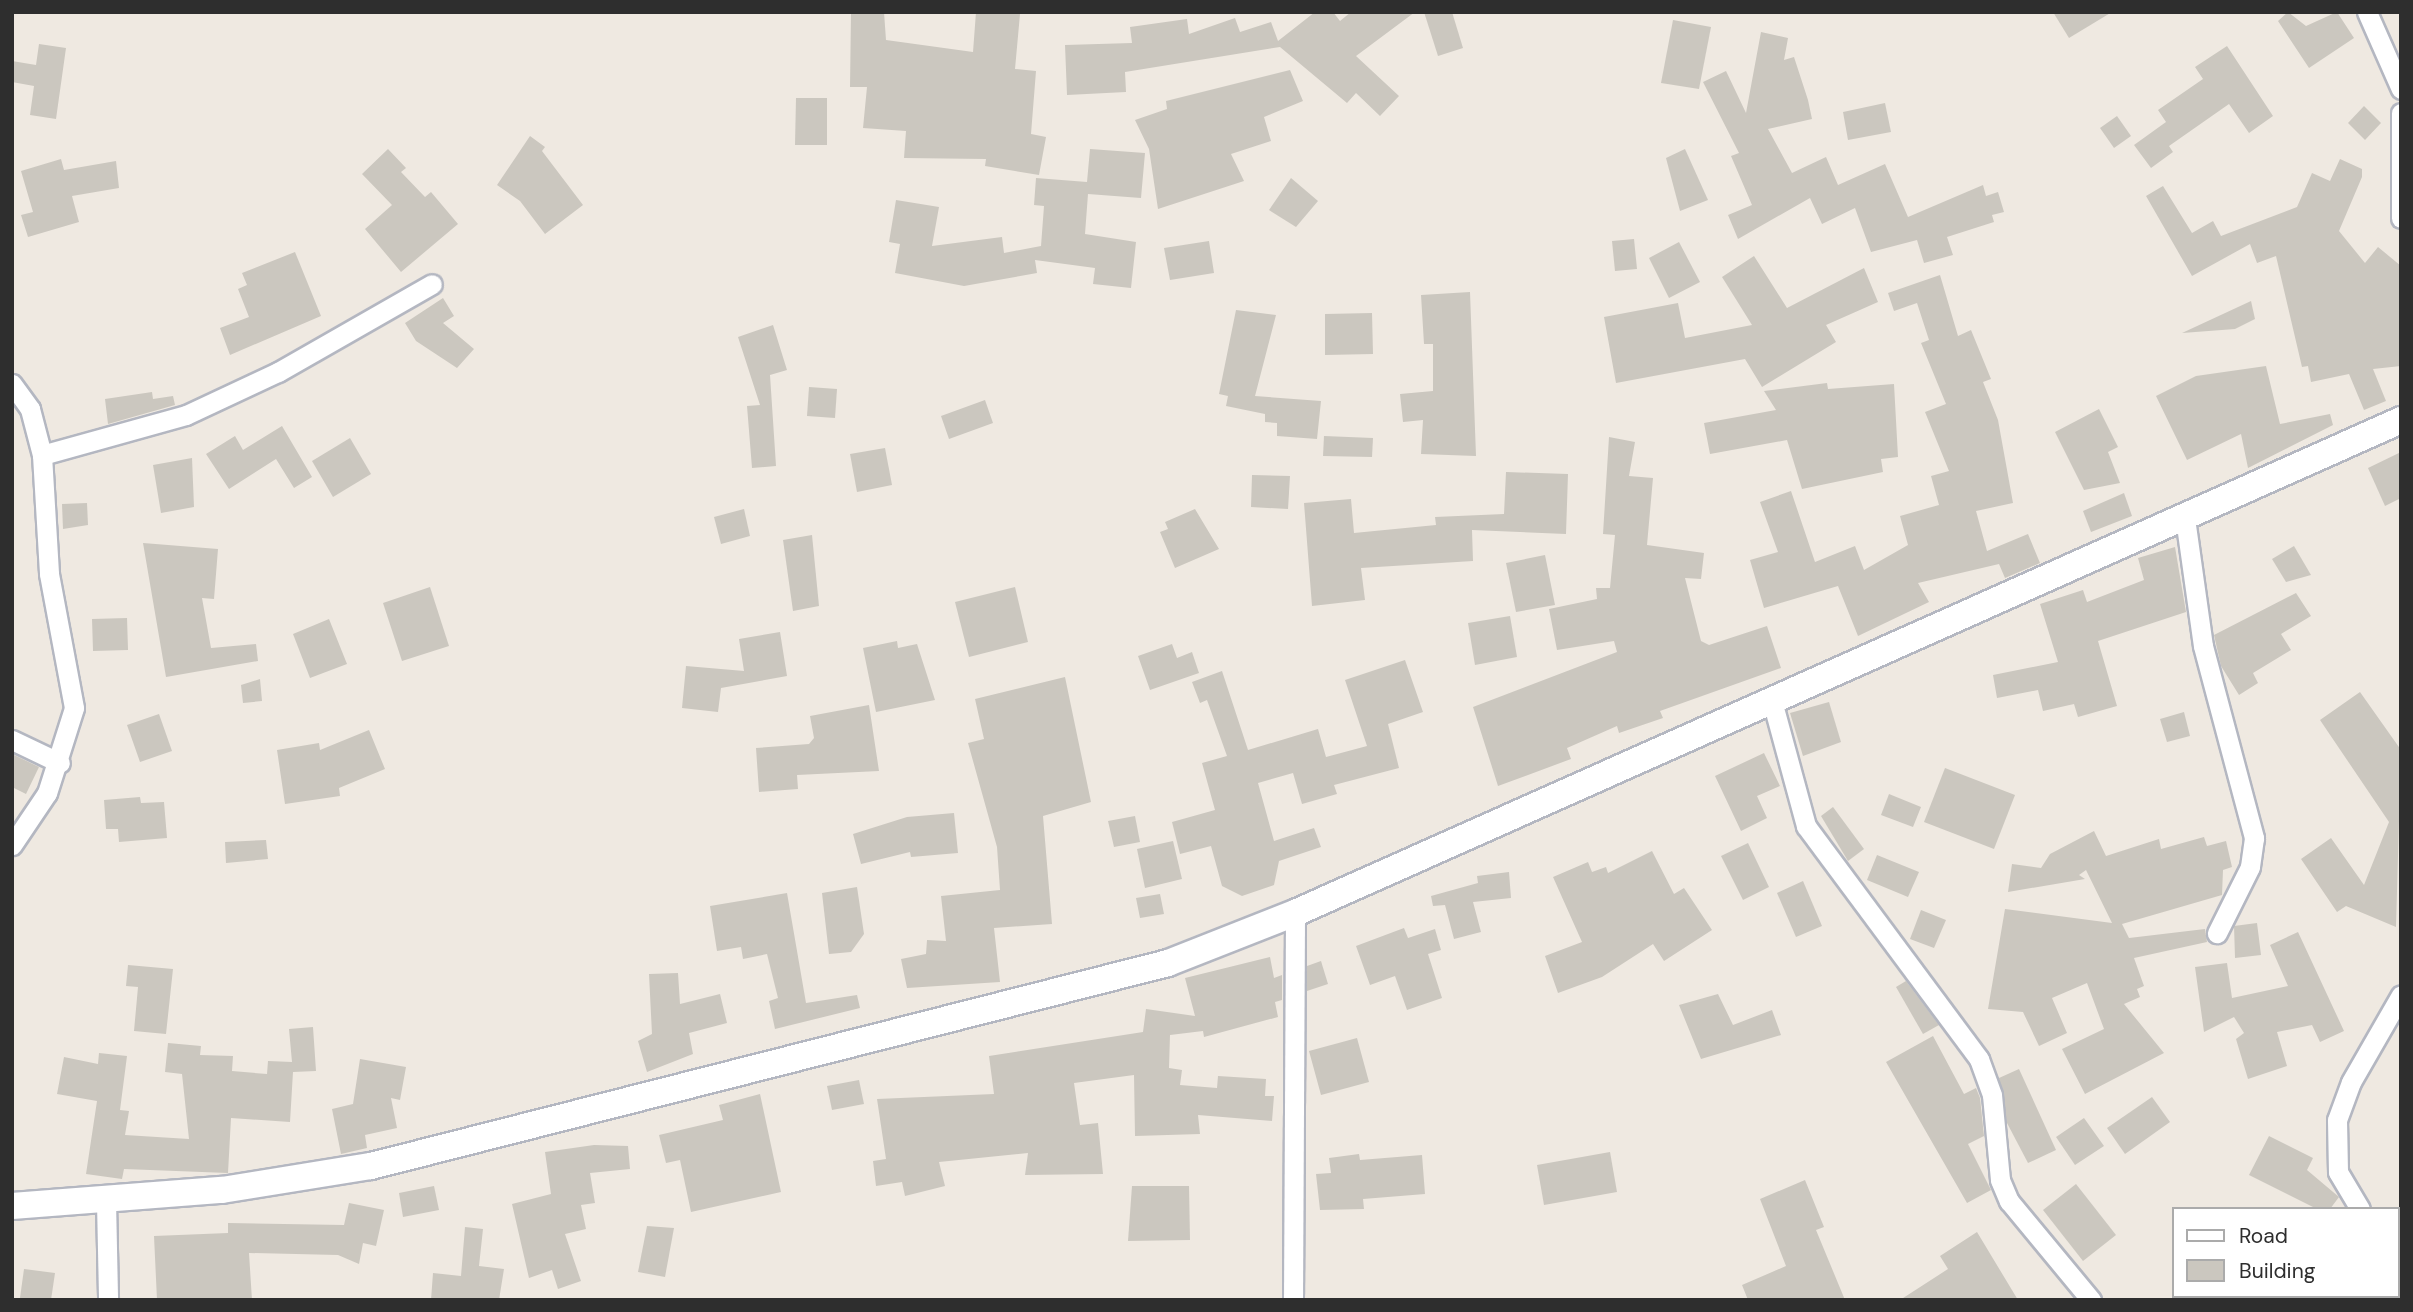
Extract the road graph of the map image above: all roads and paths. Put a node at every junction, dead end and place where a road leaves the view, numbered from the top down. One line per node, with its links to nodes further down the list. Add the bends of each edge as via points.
1 (2367, 12): 2 (street)
2 (2401, 89)
3 (2401, 113): 4 (street)
4 (2401, 125): 5 (street)
5 (2401, 218)
6 (432, 284): 9 (street, via 278,372 186,415)
7 (12, 384): 9 (street, via 30,409)
8 (2401, 420): 10 (main road)
9 (43, 456): 13 (street, via 49,574 74,708)
10 (2185, 518): 11 (main road); 16 (street, via 2203,646 2254,838 2250,867)
11 (1771, 697): 15 (main road); 23 (street, via 1805,826 1979,1059 1992,1095 2000,1180 2009,1201)
12 (12, 740): 13 (street)
13 (60, 762): 14 (street)
14 (12, 845)
15 (1295, 913): 18 (main road, via 1168,963 1071,990 371,1166); 22 (street)
16 (2217, 933)
17 (2401, 995): 20 (street, via 2351,1082 2337,1120 2337,1172)
18 (106, 1201): 19 (main road); 21 (street)
19 (12, 1206)
20 (2359, 1207)
21 (108, 1300)
22 (1293, 1300)
23 (2091, 1300)

